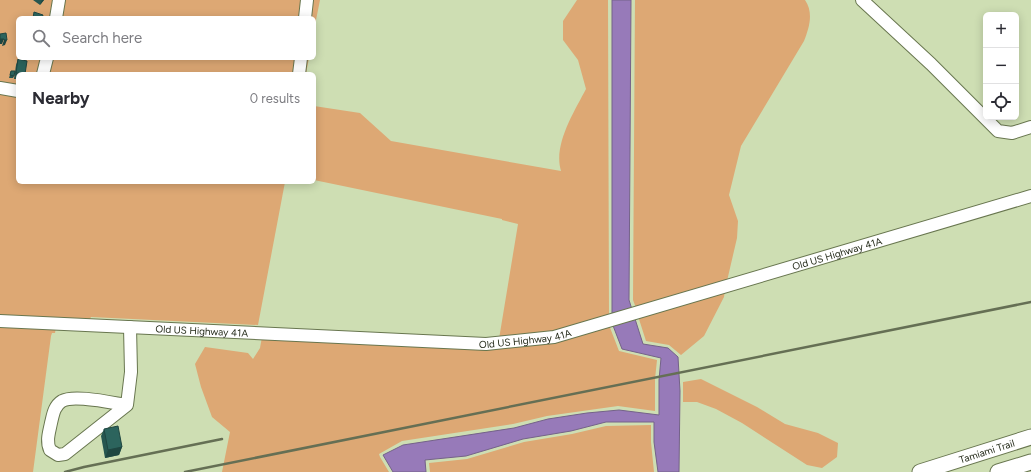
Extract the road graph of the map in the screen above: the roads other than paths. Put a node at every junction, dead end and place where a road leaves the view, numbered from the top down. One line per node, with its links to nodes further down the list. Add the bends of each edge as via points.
1 (59, 0): 4 (street)
2 (307, 0): 5 (street)
3 (862, 0): 12 (street, via 998,131 1012,133)
4 (56, 16)
5 (305, 16)
6 (46, 60): 8 (street)
7 (301, 60): 9 (street)
8 (44, 72)
9 (299, 72)
10 (0, 88): 11 (street)
11 (16, 91)
12 (1031, 127)
13 (1031, 196): 15 (street, Old US Highway 41A, via 554,336 486,344)
14 (0, 321): 15 (street, Old US Highway 41A)
15 (130, 327): 16 (street, via 131,372)
16 (127, 405): 16 (street, via 65,454 58,455 50,450 48,437 53,411 62,401 86,398)
17 (1031, 437): 19 (main road, Tamiami Trail)
18 (1031, 462): 20 (main road)
19 (920, 472)
20 (998, 472)

